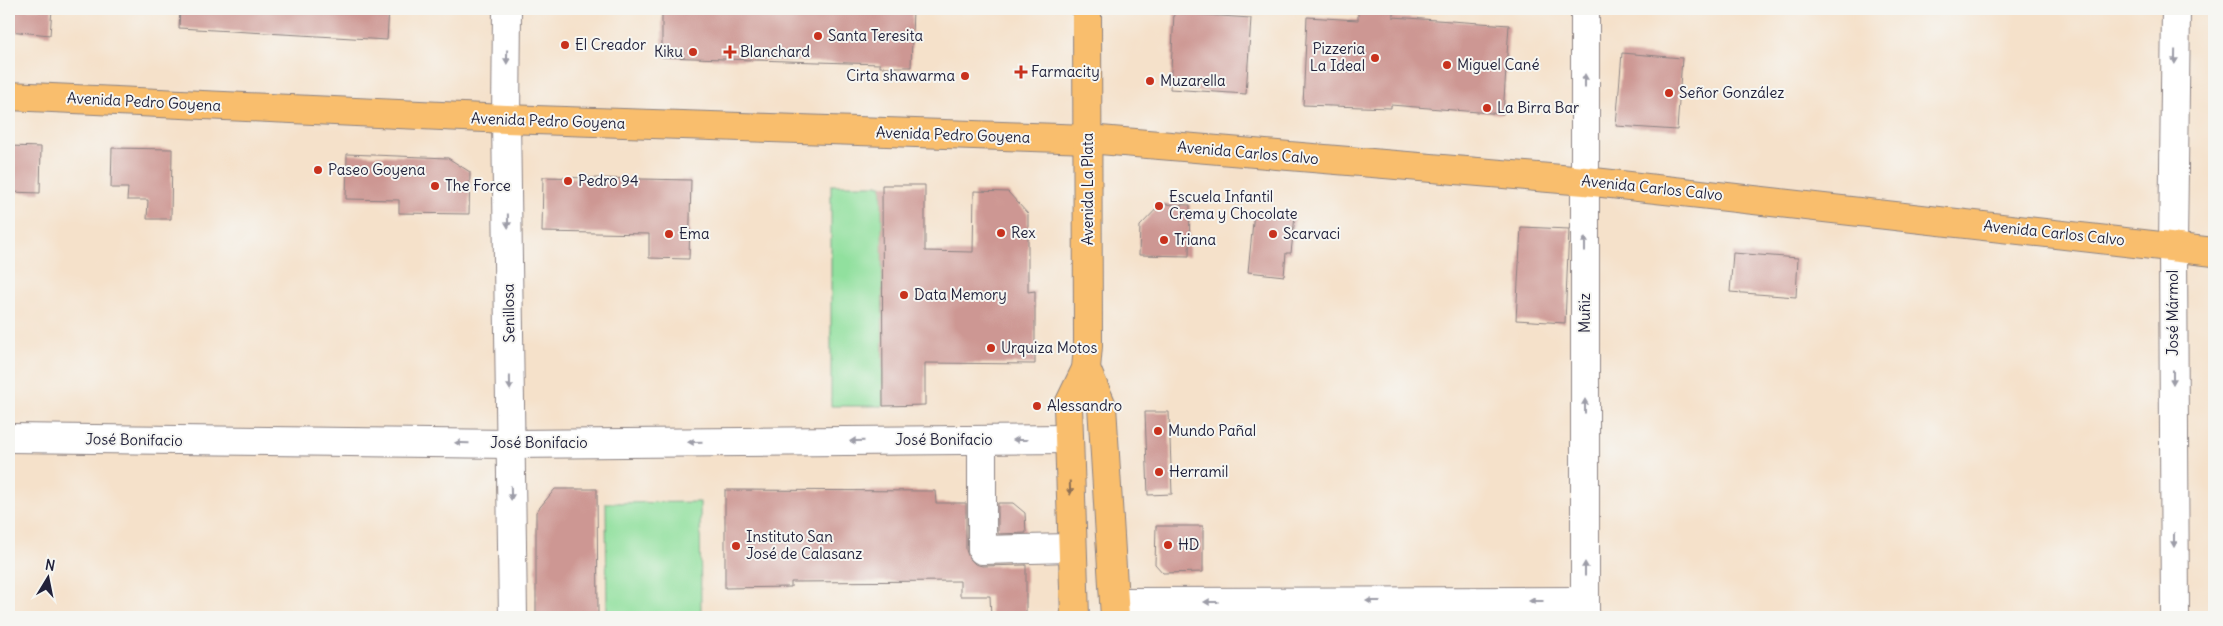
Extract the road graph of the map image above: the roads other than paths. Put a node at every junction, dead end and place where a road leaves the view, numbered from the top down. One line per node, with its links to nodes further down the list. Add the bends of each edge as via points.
1 (507, 9): 6 (street, Senillosa, one-way to 6)
2 (1087, 9): 7 (main road, Avenida La Plata)
3 (1584, 9): 8 (street, Muñiz, one-way to 3)
4 (2176, 9): 9 (street, José Mármol, one-way to 9)
5 (9, 96): 6 (main road, Avenida Pedro Goyena)
6 (506, 119): 7 (main road, Avenida Pedro Goyena); 15 (street, Senillosa, one-way to 15)
7 (1088, 139): 8 (main road, Avenida Carlos Calvo); 11 (main road, Avenida La Plata)
8 (1585, 181): 9 (main road, Avenida Carlos Calvo); 18 (street, Muñiz, one-way to 8)
9 (2173, 246): 10 (main road, Avenida Carlos Calvo); 22 (street, José Mármol, one-way to 22)
10 (2214, 252)
11 (1086, 369): 13 (main road, Avenida La Plata, via 1068,406); 17 (main road, Avenida La Plata, via 1102,406)
12 (9, 438): 15 (street, José Bonifacio, one-way to 12)
13 (1068, 439): 14 (street, José Bonifacio, one-way to 14); 16 (main road, Avenida La Plata, one-way to 16); 17 (main road, via 1083,439 1090,450 1094,540)
14 (982, 440): 15 (street, José Bonifacio, one-way to 15); 16 (street, via 982,550)
15 (510, 444): 20 (street, Senillosa, one-way to 20)
16 (1072, 548): 21 (main road, Avenida La Plata)
17 (1112, 569): 19 (main road, Avenida La Plata)
18 (1585, 609): 19 (street, one-way to 19)
19 (1115, 610)
20 (513, 617)
21 (1075, 617)
22 (2175, 617)

